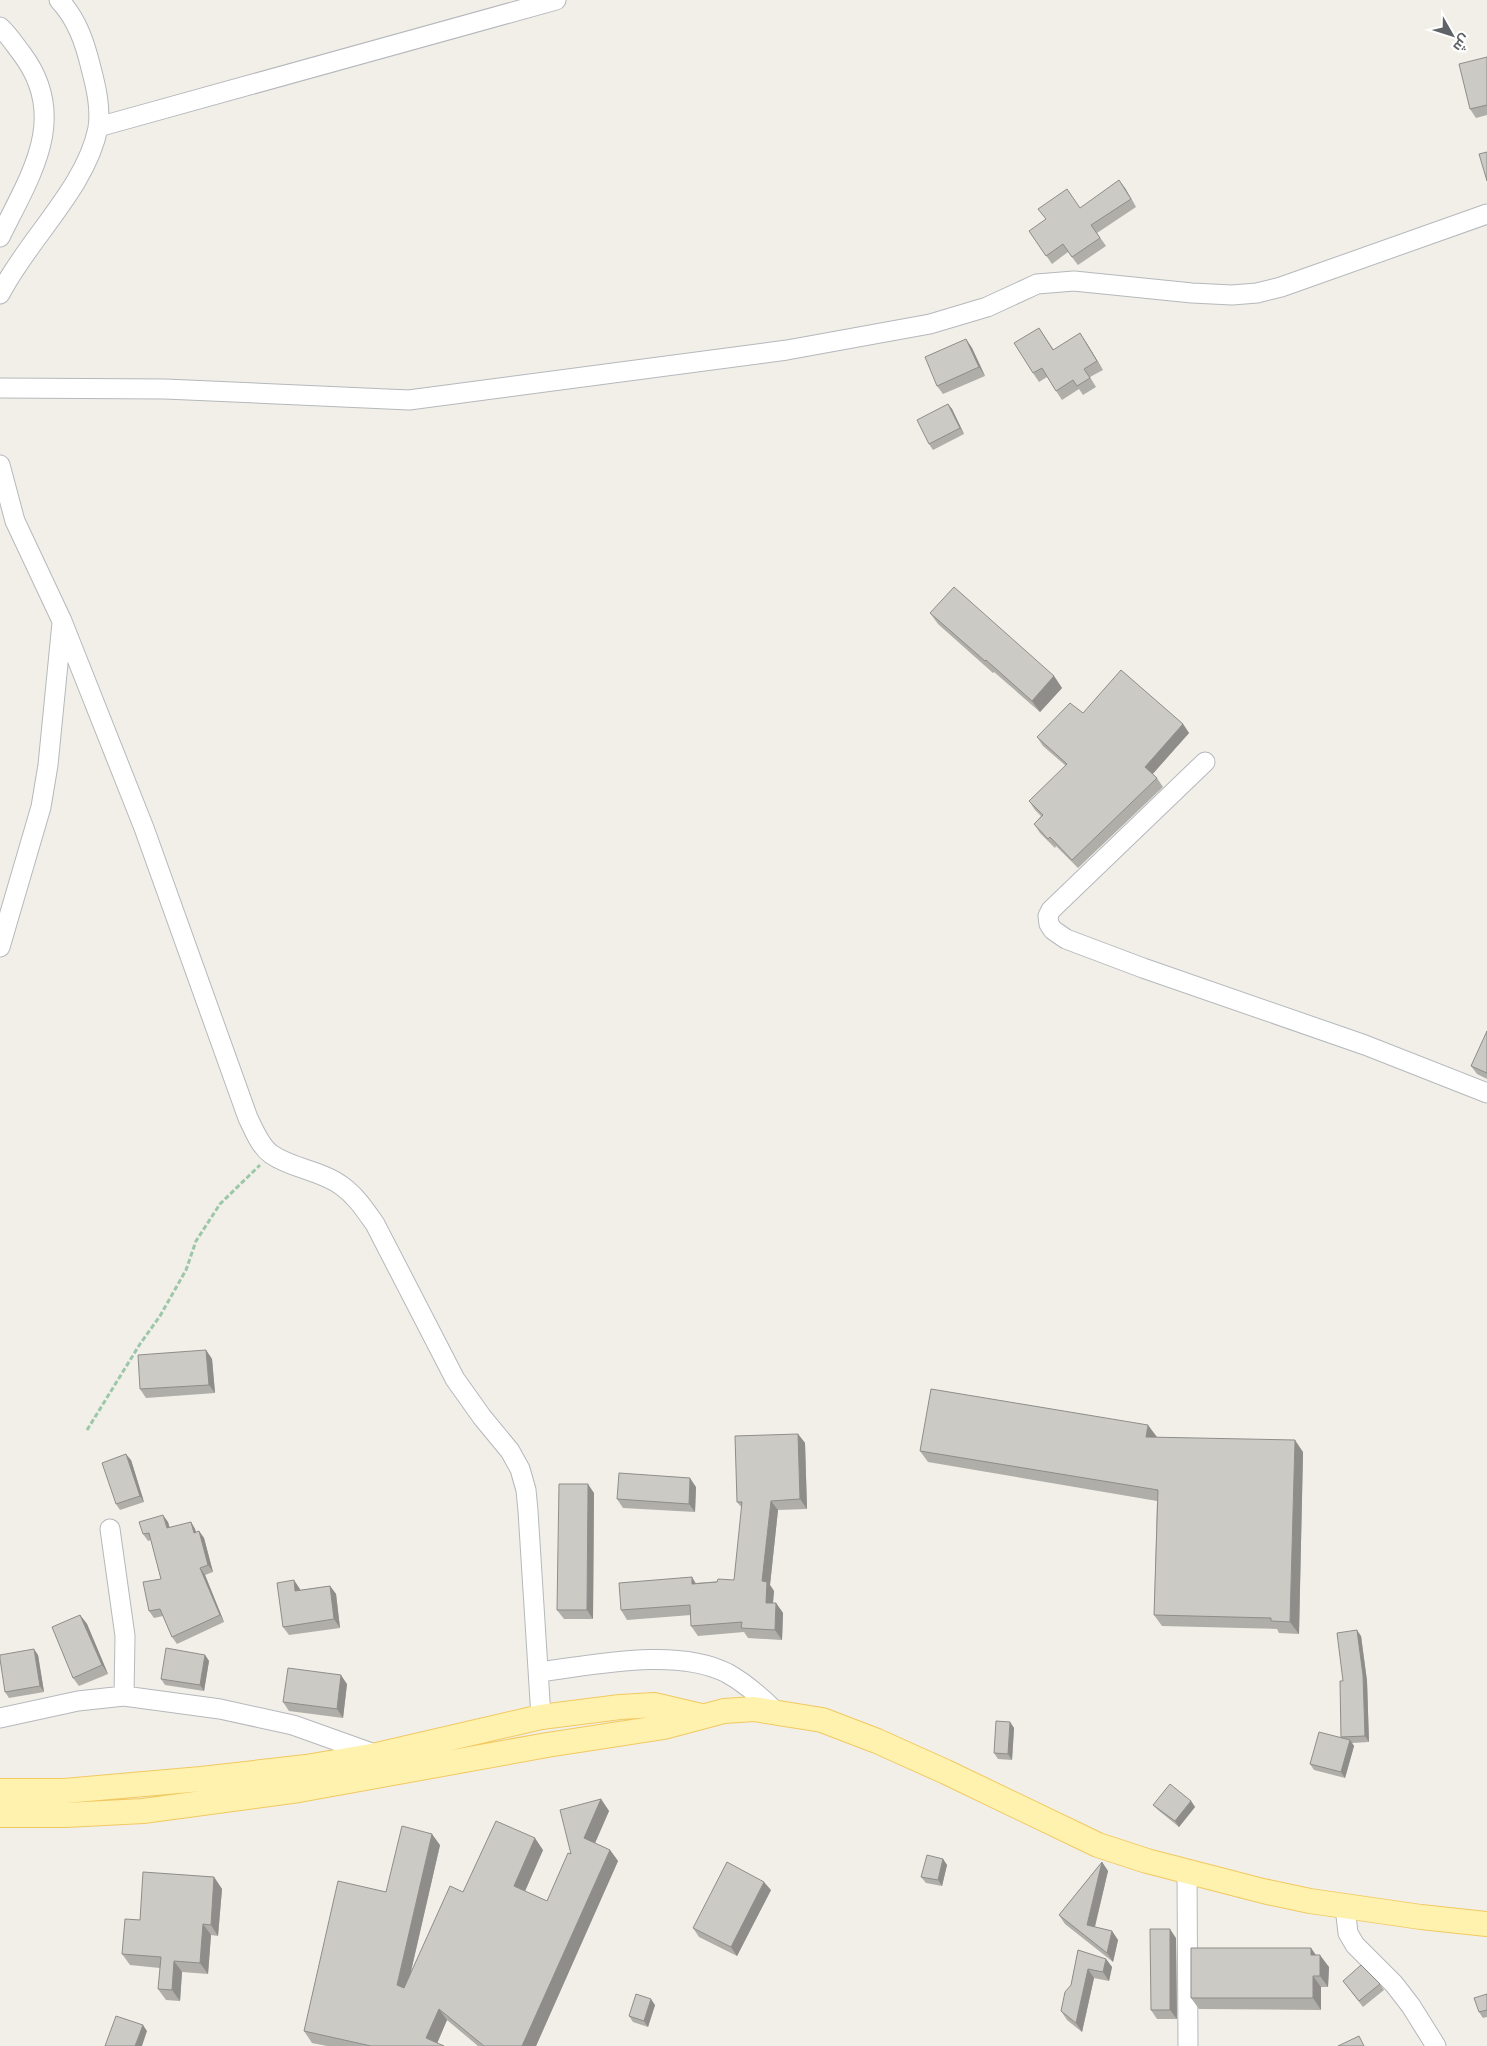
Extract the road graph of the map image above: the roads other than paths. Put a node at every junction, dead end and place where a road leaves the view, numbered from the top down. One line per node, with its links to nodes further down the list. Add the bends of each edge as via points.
1 (59, 0): 4 (street, via 69,10 85,45 98,95)
2 (556, 0): 4 (street)
3 (0, 27): 6 (street, via 31,65 44,98 45,130 36,162)
4 (98, 127): 7 (street, via 90,152 69,192 11,272)
5 (1487, 214): 8 (street, via 1257,294 1192,294 1074,281 1037,284 987,307 930,324 787,350 409,400 165,389)
6 (0, 237)
7 (0, 294)
8 (0, 388)
9 (0, 465): 10 (street, via 15,522)
10 (62, 622): 12 (street, via 41,807); 15 (street, via 144,828 257,1138 270,1154 320,1173 342,1186 360,1203 375,1224 455,1379 520,1469 528,1511)
11 (1206, 762): 13 (street, via 1051,910 1048,924 1053,930 1092,949 1365,1045)
12 (0, 947)
13 (1487, 1093)
14 (110, 1529): 16 (street, via 125,1636)
15 (539, 1672): 17 (street, via 631,1660 699,1663 727,1673); 19 (street)
16 (124, 1696): 20 (street); 21 (street, via 220,1709 294,1725)
17 (775, 1711): 18 (main road, via 739,1709); 24 (main road, via 822,1720 850,1730 938,1768 1098,1845)
18 (700, 1716): 19 (main road, via 654,1705); 23 (main road, via 664,1727 537,1746 298,1790 143,1811)
19 (541, 1717): 21 (main road)
20 (0, 1718)
21 (377, 1755): 22 (main road, via 201,1779 64,1791)
22 (0, 1791)
23 (0, 1815)
24 (1187, 1872): 25 (main road); 27 (street)
25 (1345, 1907): 26 (main road); 28 (street, via 1348,1933 1355,1946 1394,1984)
26 (1487, 1924)
27 (1188, 2046)
28 (1436, 2046)

